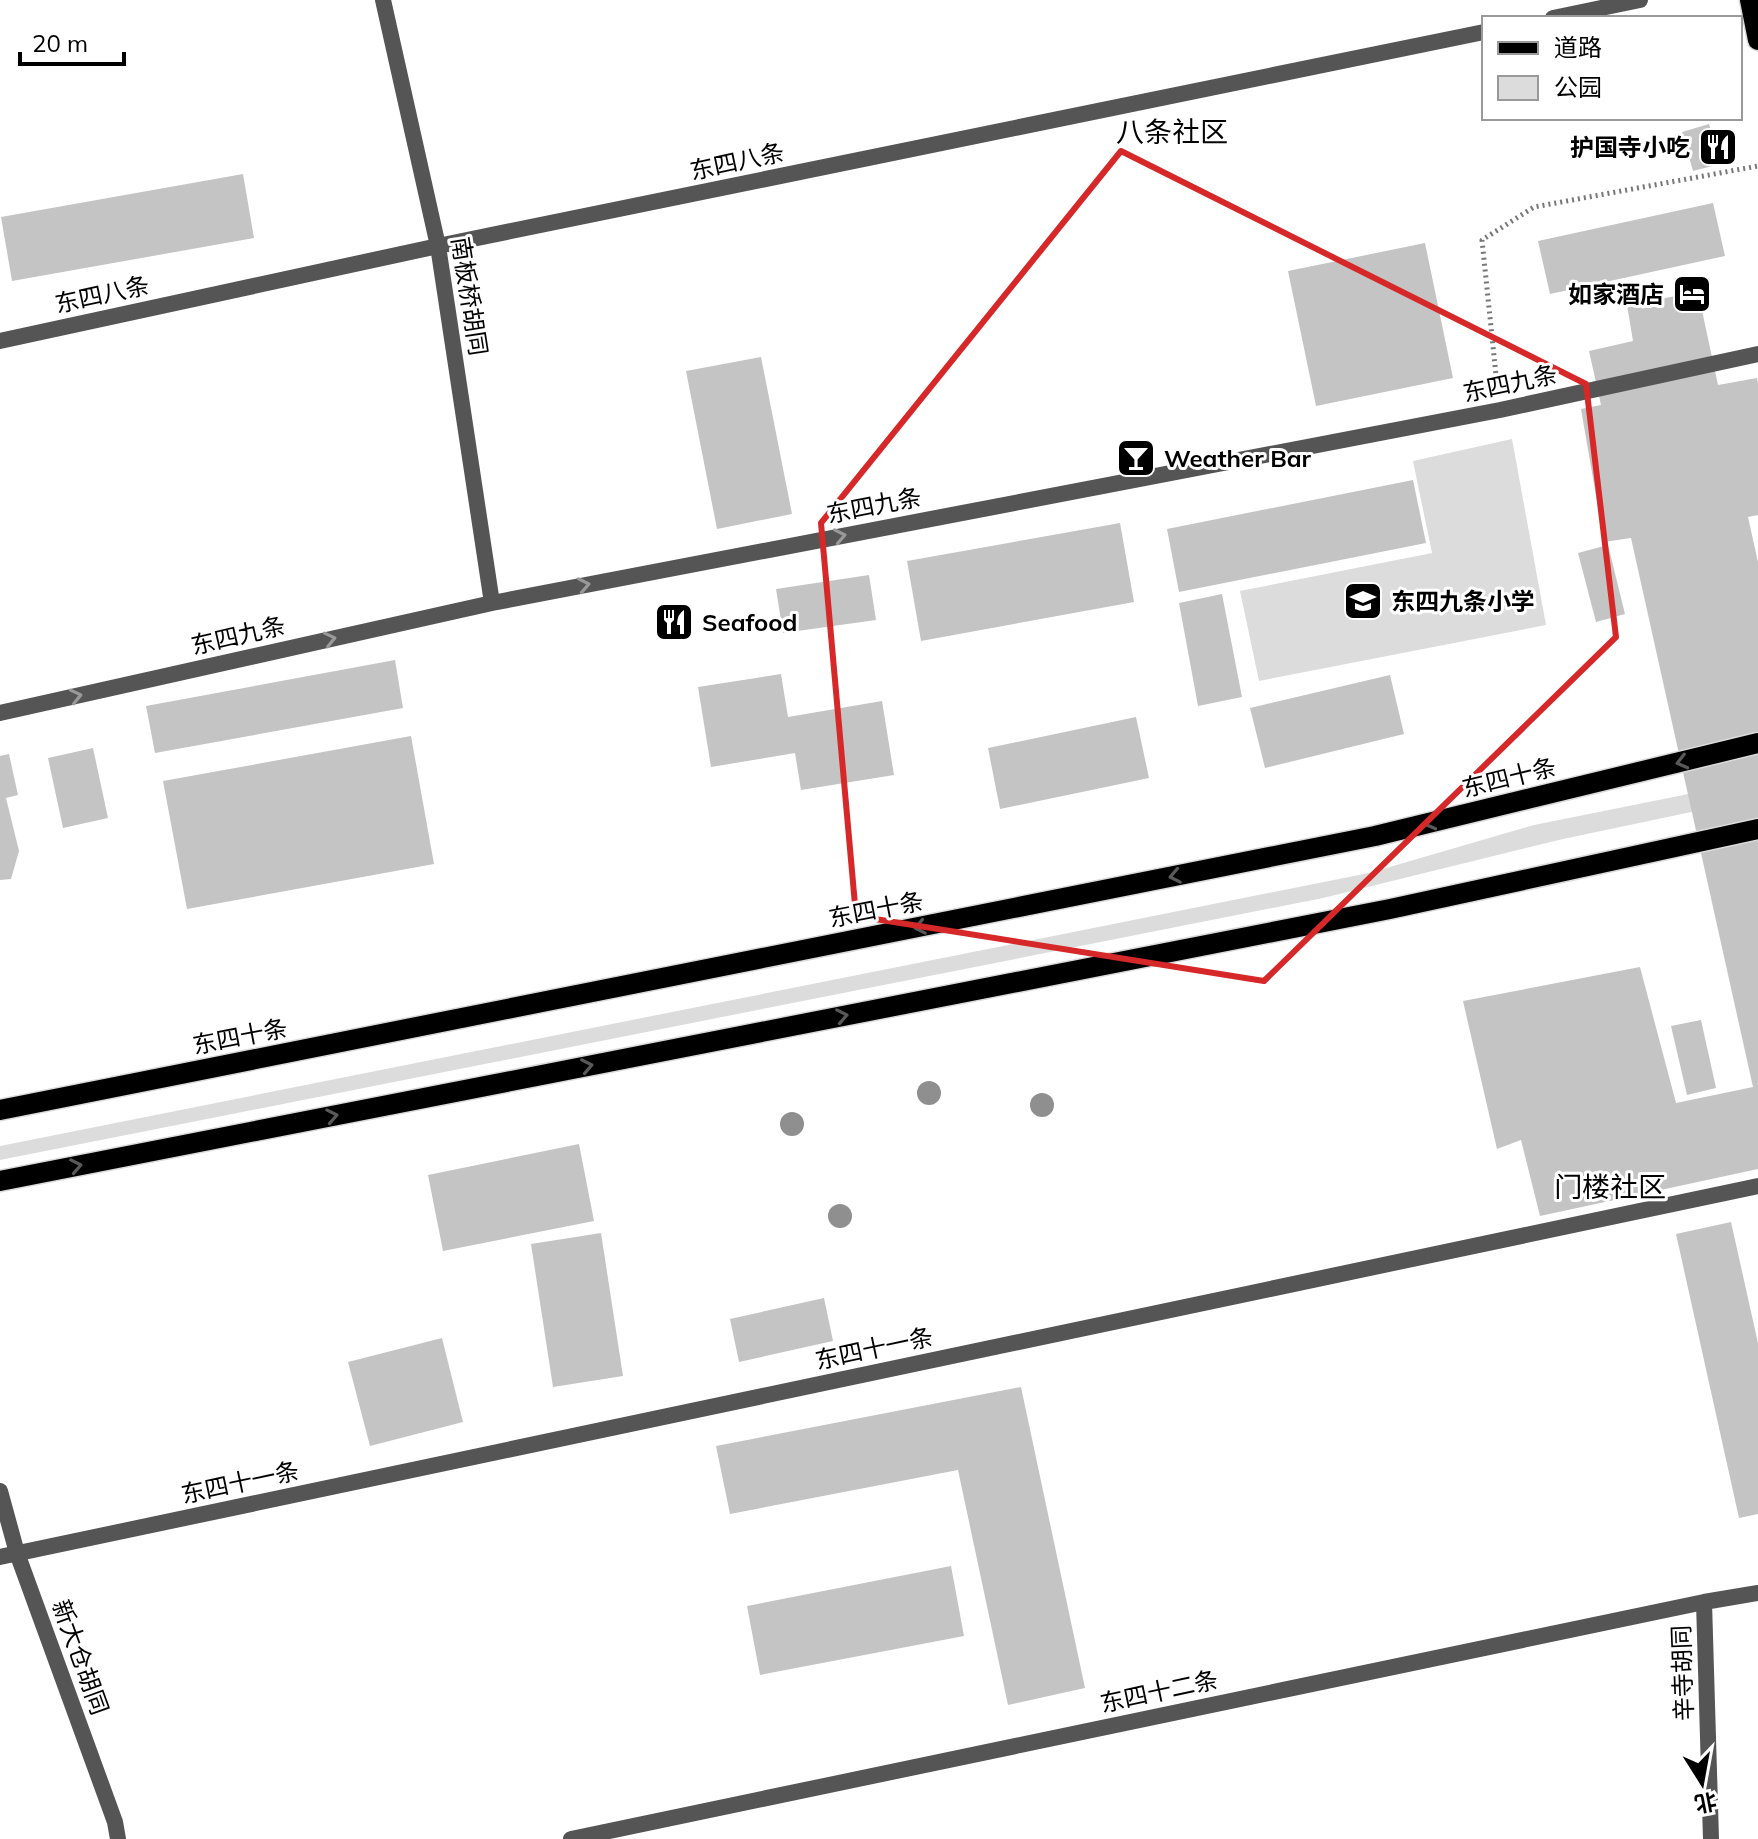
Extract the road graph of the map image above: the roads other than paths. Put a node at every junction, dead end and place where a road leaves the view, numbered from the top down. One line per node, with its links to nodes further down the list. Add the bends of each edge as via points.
1 (383, 0): 7 (lane, 南板桥胡同)
2 (1640, 0): 4 (lane)
3 (1750, 0): 6 (main road)
4 (1563, 16)
5 (1482, 32): 7 (lane, 东四八条)
6 (1758, 40)
7 (438, 246): 8 (lane, 东四八条); 10 (lane, 南板桥胡同)
8 (0, 341)
9 (1758, 354): 10 (lane, 东四九条, one-way to 9, via 1500,410)
10 (492, 603): 11 (lane, 东四九条, one-way to 10)
11 (0, 713)
12 (1758, 743): 14 (main road, 东四十条, one-way to 14, via 1375,836)
13 (1758, 829): 15 (main road, one-way to 13, via 1390,909)
14 (0, 1110)
15 (0, 1181)
16 (1758, 1186): 18 (lane, 东四十一条)
17 (0, 1491): 18 (lane, 新大仓胡同)
18 (17, 1553): 19 (lane, 东四十一条); 22 (lane, 新大仓胡同)
19 (0, 1557)
20 (1758, 1593): 21 (lane, 东四十二条)
21 (1704, 1602): 23 (lane, 东四十二条); 24 (lane, 辛寺胡同)
22 (118, 1839)
23 (571, 1839)
24 (1711, 1839)

